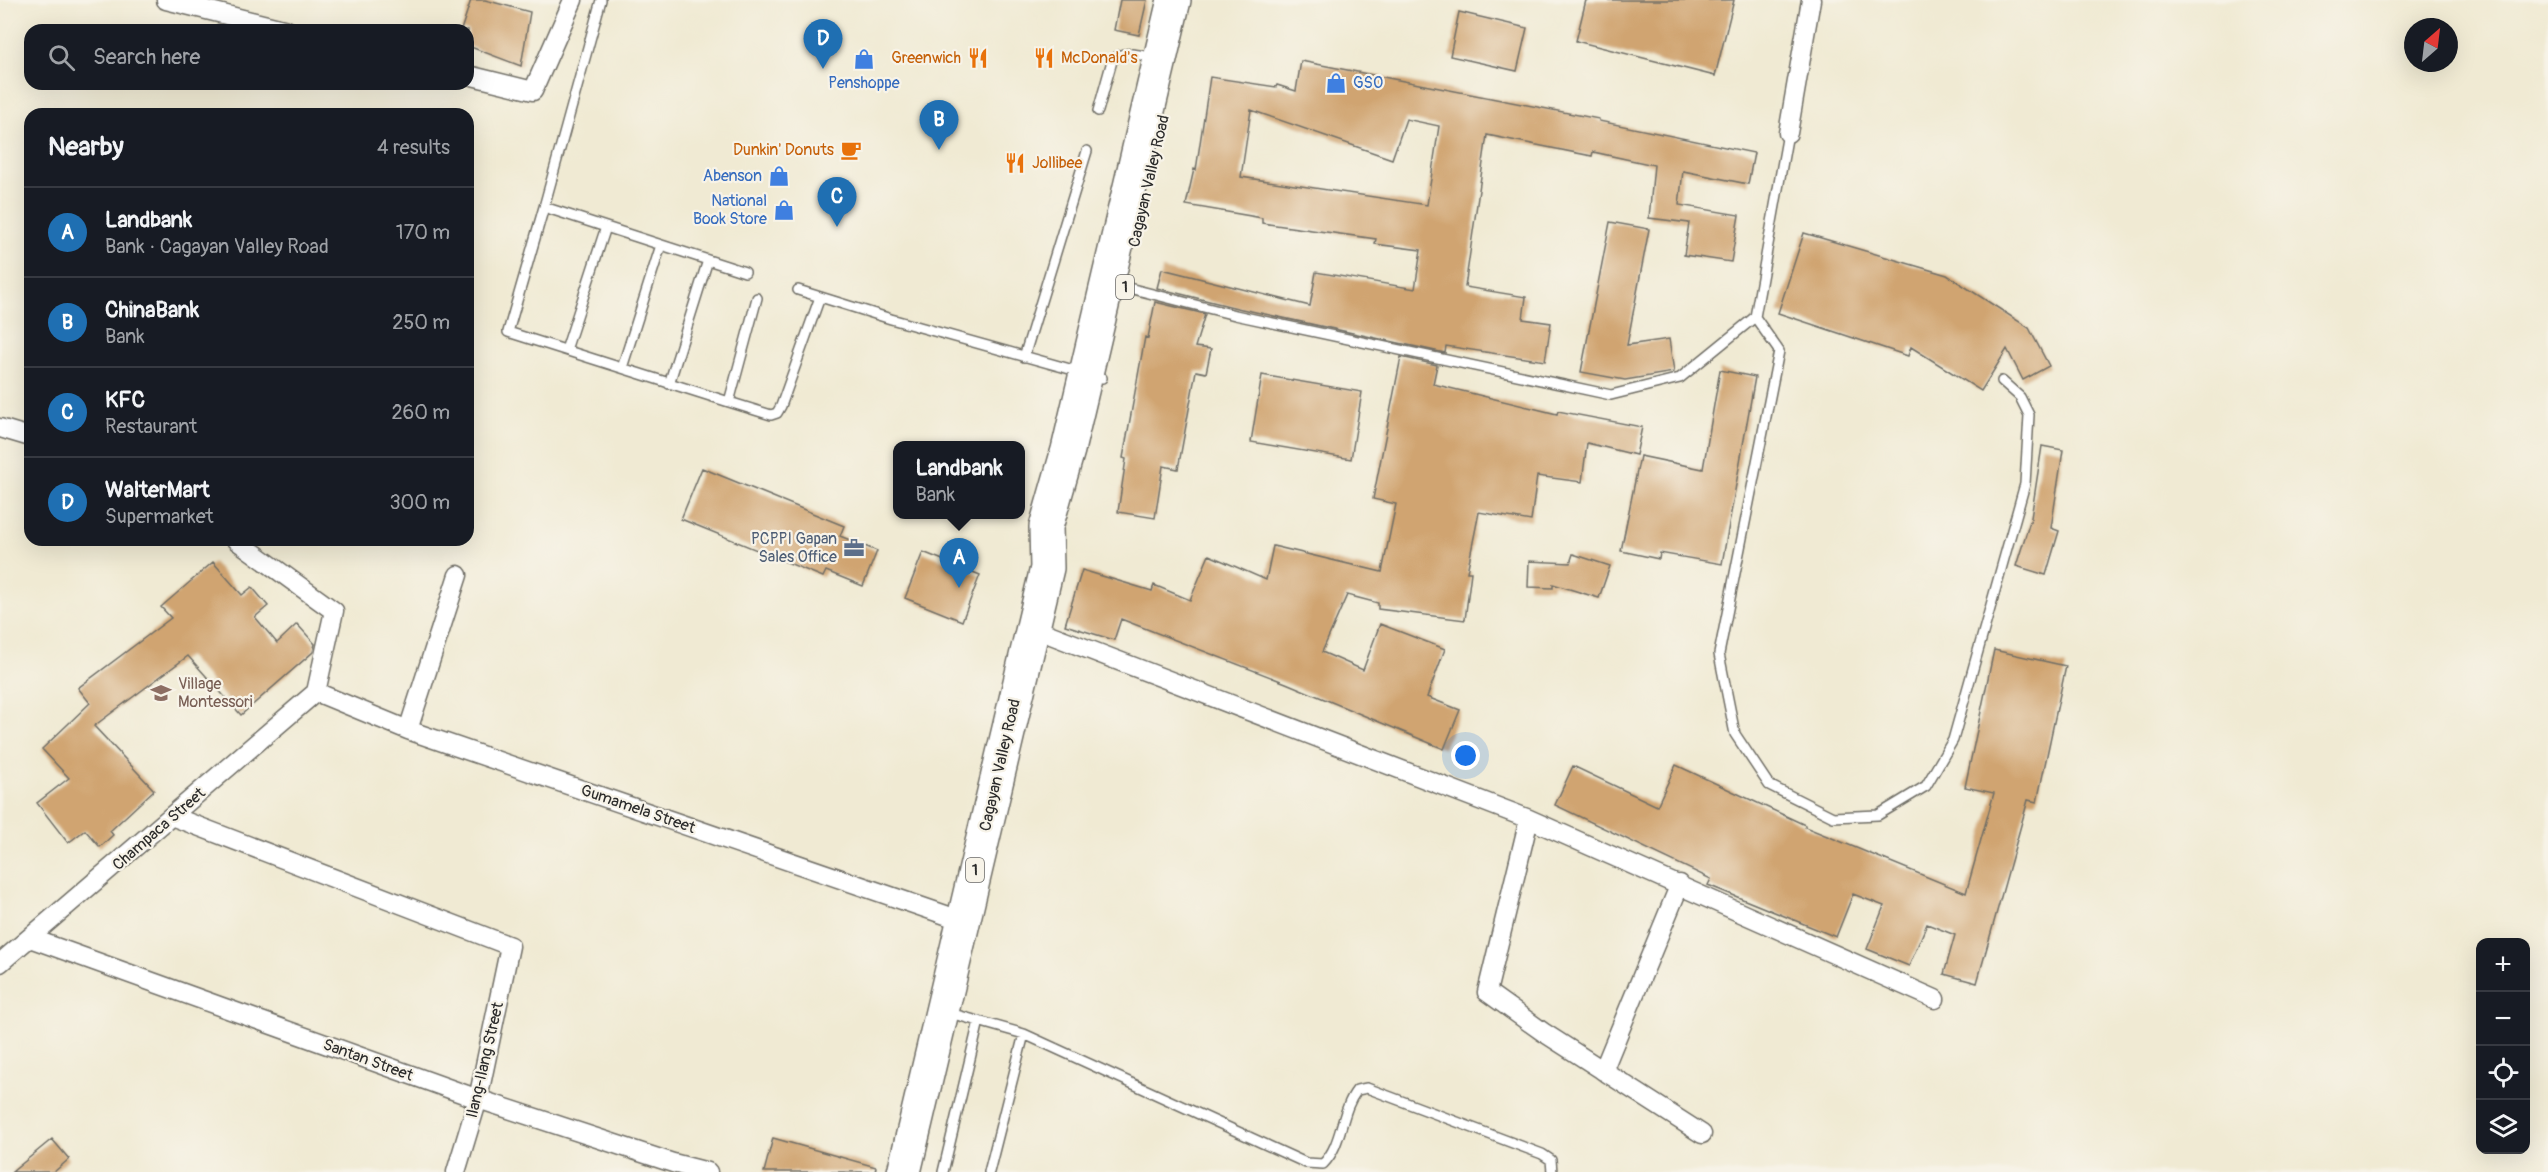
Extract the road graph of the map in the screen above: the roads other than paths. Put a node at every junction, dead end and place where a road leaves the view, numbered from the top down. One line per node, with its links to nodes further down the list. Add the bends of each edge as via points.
1 (166, 0): 7 (street)
2 (573, 0): 9 (street, via 533,91)
3 (601, 0): 13 (lane)
4 (1174, 0): 8 (highway, Cagayan Valley Road / 1)
5 (1190, 0): 18 (highway, Cagayan Valley Road / 1)
6 (1811, 0): 11 (street)
7 (263, 24)
8 (1161, 59): 10 (lane, via 1125,53 1116,56); 26 (highway, Cagayan Valley Road / 1)
9 (474, 76)
10 (1098, 111)
11 (1788, 133): 22 (lane)
12 (1087, 151): 24 (lane)
13 (544, 207): 14 (lane); 23 (lane, via 508,332)
14 (606, 227): 15 (lane); 23 (lane)
15 (661, 245): 16 (lane); 25 (lane)
16 (708, 260): 17 (lane); 28 (lane)
17 (745, 273)
18 (1125, 287): 22 (lane, via 1235,315 1611,395 1680,378); 26 (highway, Cagayan Valley Road / 1)
19 (798, 290): 20 (lane)
20 (820, 297): 24 (lane); 29 (lane, via 777,413 771,415)
21 (758, 298): 29 (lane)
22 (1755, 316): 27 (lane, via 1779,351 1719,654 1735,734 1770,785 1833,817 1878,815 1926,786 1953,740 2025,484 2029,415 2020,397)
23 (566, 350): 25 (lane)
24 (1024, 357): 26 (lane)
25 (622, 368): 28 (lane)
26 (1094, 376): 34 (highway, Cagayan Valley Road / 1, via 1067,533 1047,568)
27 (2002, 381)
28 (669, 384): 29 (lane)
29 (729, 402)
30 (0, 428): 31 (street)
31 (24, 435)
32 (244, 546): 35 (street, via 334,612)
33 (458, 575): 36 (street)
34 (1033, 628): 38 (street); 40 (highway, Cagayan Valley Road / 1)
35 (316, 692): 36 (street, Gumamela Street); 37 (street, Champaca Street)
36 (408, 730): 40 (street, Gumamela Street)
37 (174, 816): 41 (street, Champaca Street); 48 (street, Ilang-Ilang Street, via 510,946)
38 (1529, 819): 39 (street); 47 (street, via 1487,992)
39 (1680, 884): 43 (street); 47 (street)
40 (963, 921): 44 (highway, Cagayan Valley Road / 1)
41 (30, 938): 42 (street, Champaca Street); 48 (street, Santan Street)
42 (0, 963)
43 (1935, 999)
44 (942, 1011): 45 (lane); 53 (highway, Cagayan Valley Road / 1)
45 (979, 1021): 46 (lane); 54 (lane)
46 (1024, 1034): 55 (lane); 56 (lane, via 1306,1162 1323,1164 1333,1154 1350,1099 1357,1090 1367,1088 1542,1154 1551,1160)
47 (1603, 1071): 49 (street)
48 (478, 1100): 50 (street, Santan Street); 51 (street, Ilang-Ilang Street)
49 (1702, 1134)
50 (672, 1168): 52 (street, Santan Street)
51 (456, 1172)
52 (708, 1172)
53 (904, 1172)
54 (944, 1172)
55 (988, 1172)
56 (1552, 1172)

